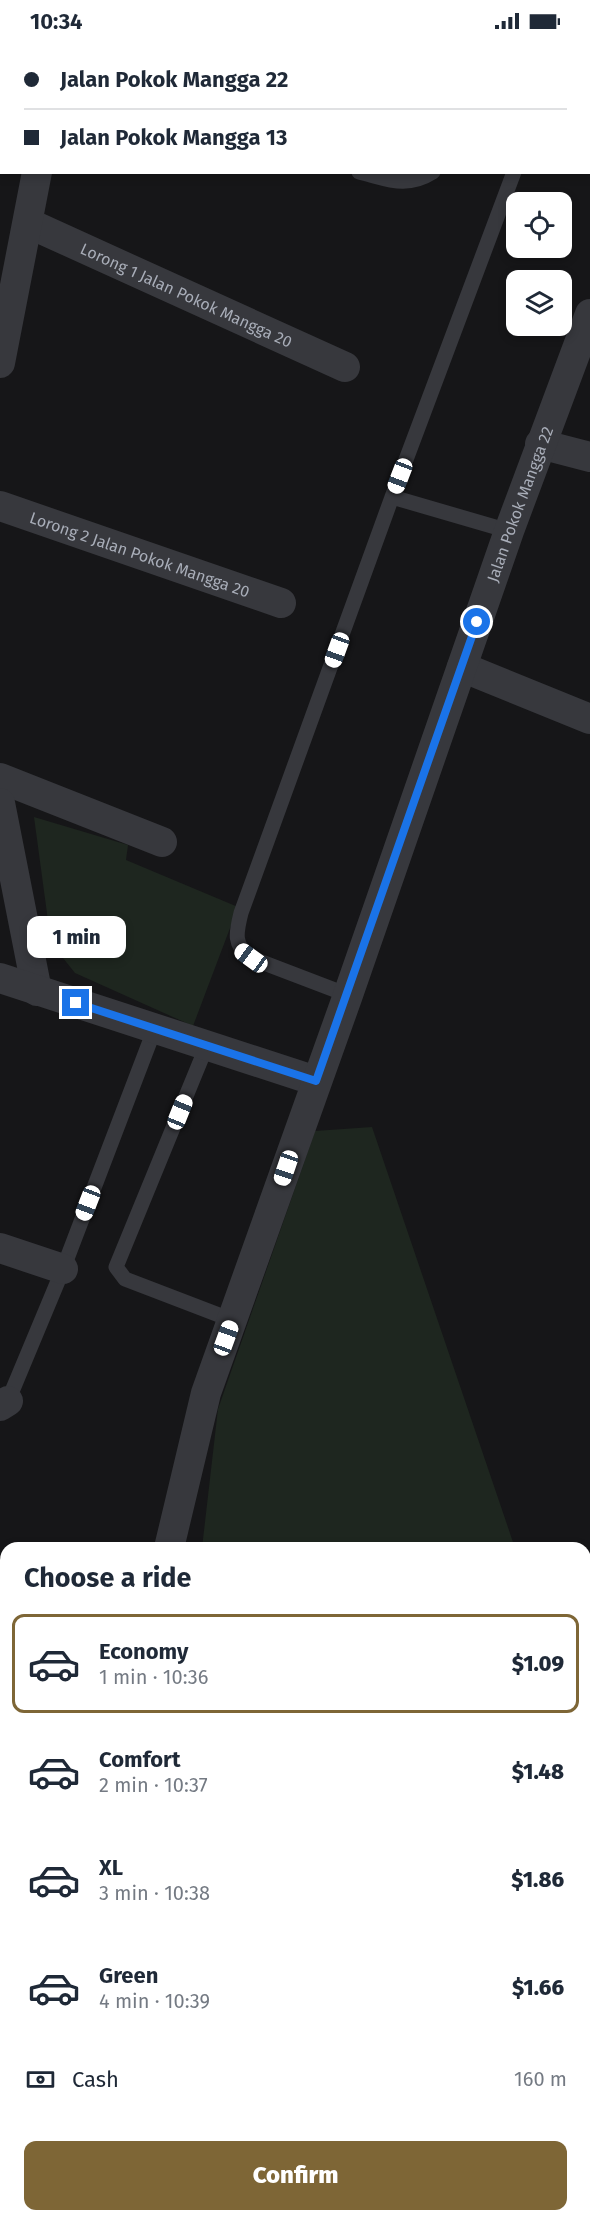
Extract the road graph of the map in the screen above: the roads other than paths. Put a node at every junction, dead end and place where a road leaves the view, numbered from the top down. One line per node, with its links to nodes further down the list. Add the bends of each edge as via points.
1 (37, 174): 5 (street)
2 (367, 174): 3 (lane, via 400,182 419,181)
3 (430, 174)
4 (513, 174): 12 (lane)
5 (28, 223): 7 (street); 9 (street, Lorong 1 Jalan Pokok Mangga 20)
6 (590, 314): 10 (street, Jalan Pokok Mangga 22)
7 (3, 333): 8 (street)
8 (0, 363)
9 (345, 367)
10 (540, 444): 11 (street); 14 (street, Jalan Pokok Mangga 22)
11 (590, 457)
12 (392, 497): 14 (lane); 23 (lane, via 237,928 242,951 251,958)
13 (0, 506): 15 (street, Lorong 2 Jalan Pokok Mangga 20)
14 (508, 531): 16 (street, Jalan Pokok Mangga 22)
15 (280, 603)
16 (462, 667): 17 (street); 23 (street, Jalan Pokok Mangga 22)
17 (590, 719)
18 (0, 778): 20 (street)
19 (0, 803): 22 (street)
20 (162, 842)
21 (0, 978): 22 (street)
22 (37, 991): 24 (street)
23 (348, 995): 26 (street, Jalan Pokok Mangga 22)
24 (155, 1028): 25 (street); 28 (lane)
25 (207, 1045): 26 (street); 29 (lane, via 116,1267 125,1279)
26 (316, 1081): 29 (street, Jalan Pokok Mangga 22)
27 (0, 1248): 28 (street)
28 (63, 1269): 30 (lane)
29 (232, 1320): 31 (street, Jalan Pokok Mangga 22, via 206,1393)
30 (4, 1404)
31 (170, 1542)

